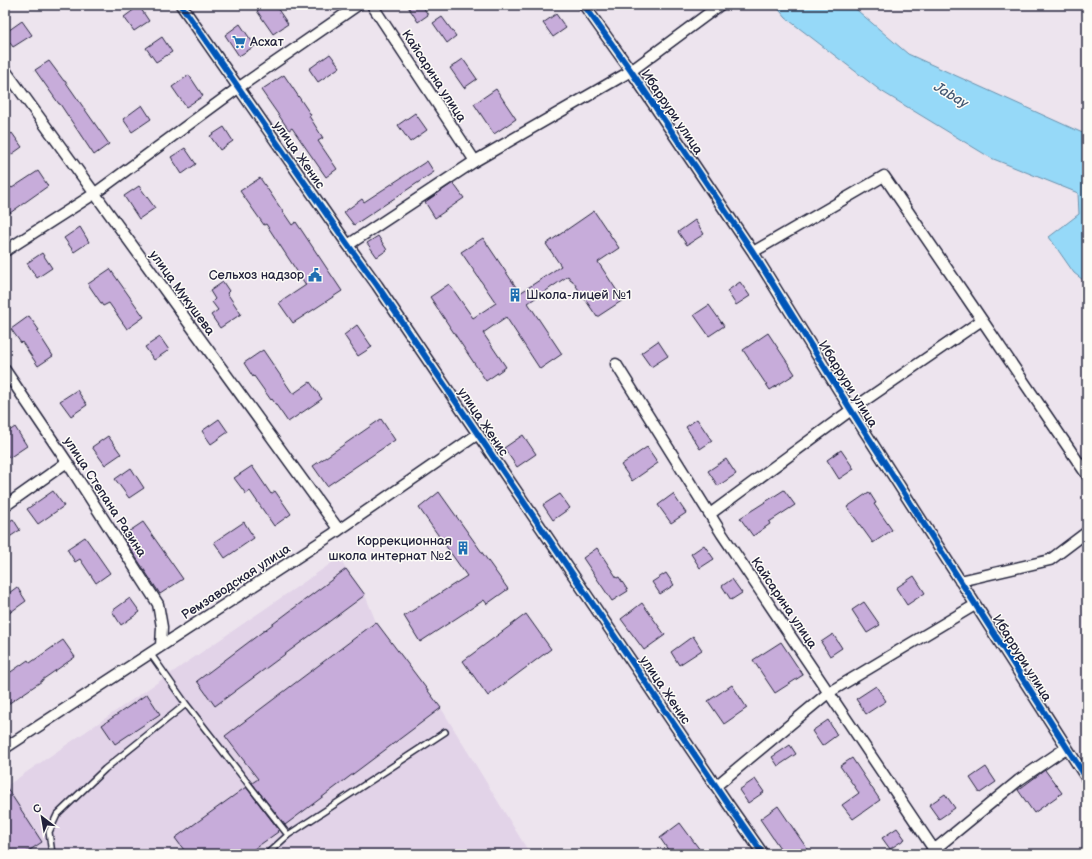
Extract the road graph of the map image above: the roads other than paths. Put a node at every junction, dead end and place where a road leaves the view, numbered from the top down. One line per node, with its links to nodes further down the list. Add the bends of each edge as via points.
1 (181, 5): 8 (street, улица Женис)
2 (358, 5): 8 (street)
3 (372, 5): 9 (street, Кайсарина улица)
4 (584, 5): 7 (street, Ибаррури улица)
5 (720, 5): 7 (street)
6 (5, 70): 10 (street, улица Мукушева)
7 (631, 71): 9 (street); 13 (street, Ибаррури улица)
8 (238, 88): 10 (street); 11 (street, улица Женис)
9 (475, 161): 11 (street)
10 (94, 194): 12 (street); 23 (street, улица Мукушева)
11 (348, 245): 18 (street, улица Женис)
12 (5, 252)
13 (753, 252): 14 (street, via 884,176); 17 (street, Ибаррури улица)
14 (982, 320): 17 (street); 20 (street)
15 (616, 364): 22 (street, Кайсарина улица)
16 (5, 370): 19 (street, улица Степана Разина)
17 (851, 410): 22 (street); 25 (street, Ибаррури улица)
18 (478, 434): 23 (street, Ремзаводская улица); 35 (street, улица Женис)
19 (67, 462): 21 (street); 27 (street, улица Степана Разина, via 158,604 162,627)
20 (1087, 474)
21 (5, 506)
22 (710, 514): 29 (street, Кайсарина улица)
23 (339, 530): 27 (street, Ремзаводская улица)
24 (1087, 532): 25 (street, via 1050,560)
25 (960, 581): 26 (street, Ибаррури улица)
26 (975, 605): 29 (street); 33 (street, Ибаррури улица)
27 (161, 646): 28 (street, Ремзаводская улица)
28 (150, 653): 30 (lane); 32 (street, Ремзаводская улица)
29 (828, 693): 35 (street); 37 (street, Кайсарина улица)
30 (186, 704): 36 (lane); 38 (lane, via 105,769 57,815 49,832)
31 (445, 732): 36 (lane)
32 (5, 748)
33 (1066, 748): 34 (street, Ибаррури улица); 37 (street, via 1019,780)
34 (1087, 779)
35 (716, 786): 40 (street, улица Женис)
36 (288, 835): 39 (lane)
37 (933, 853)
38 (52, 854)
39 (267, 854)
40 (763, 854)

